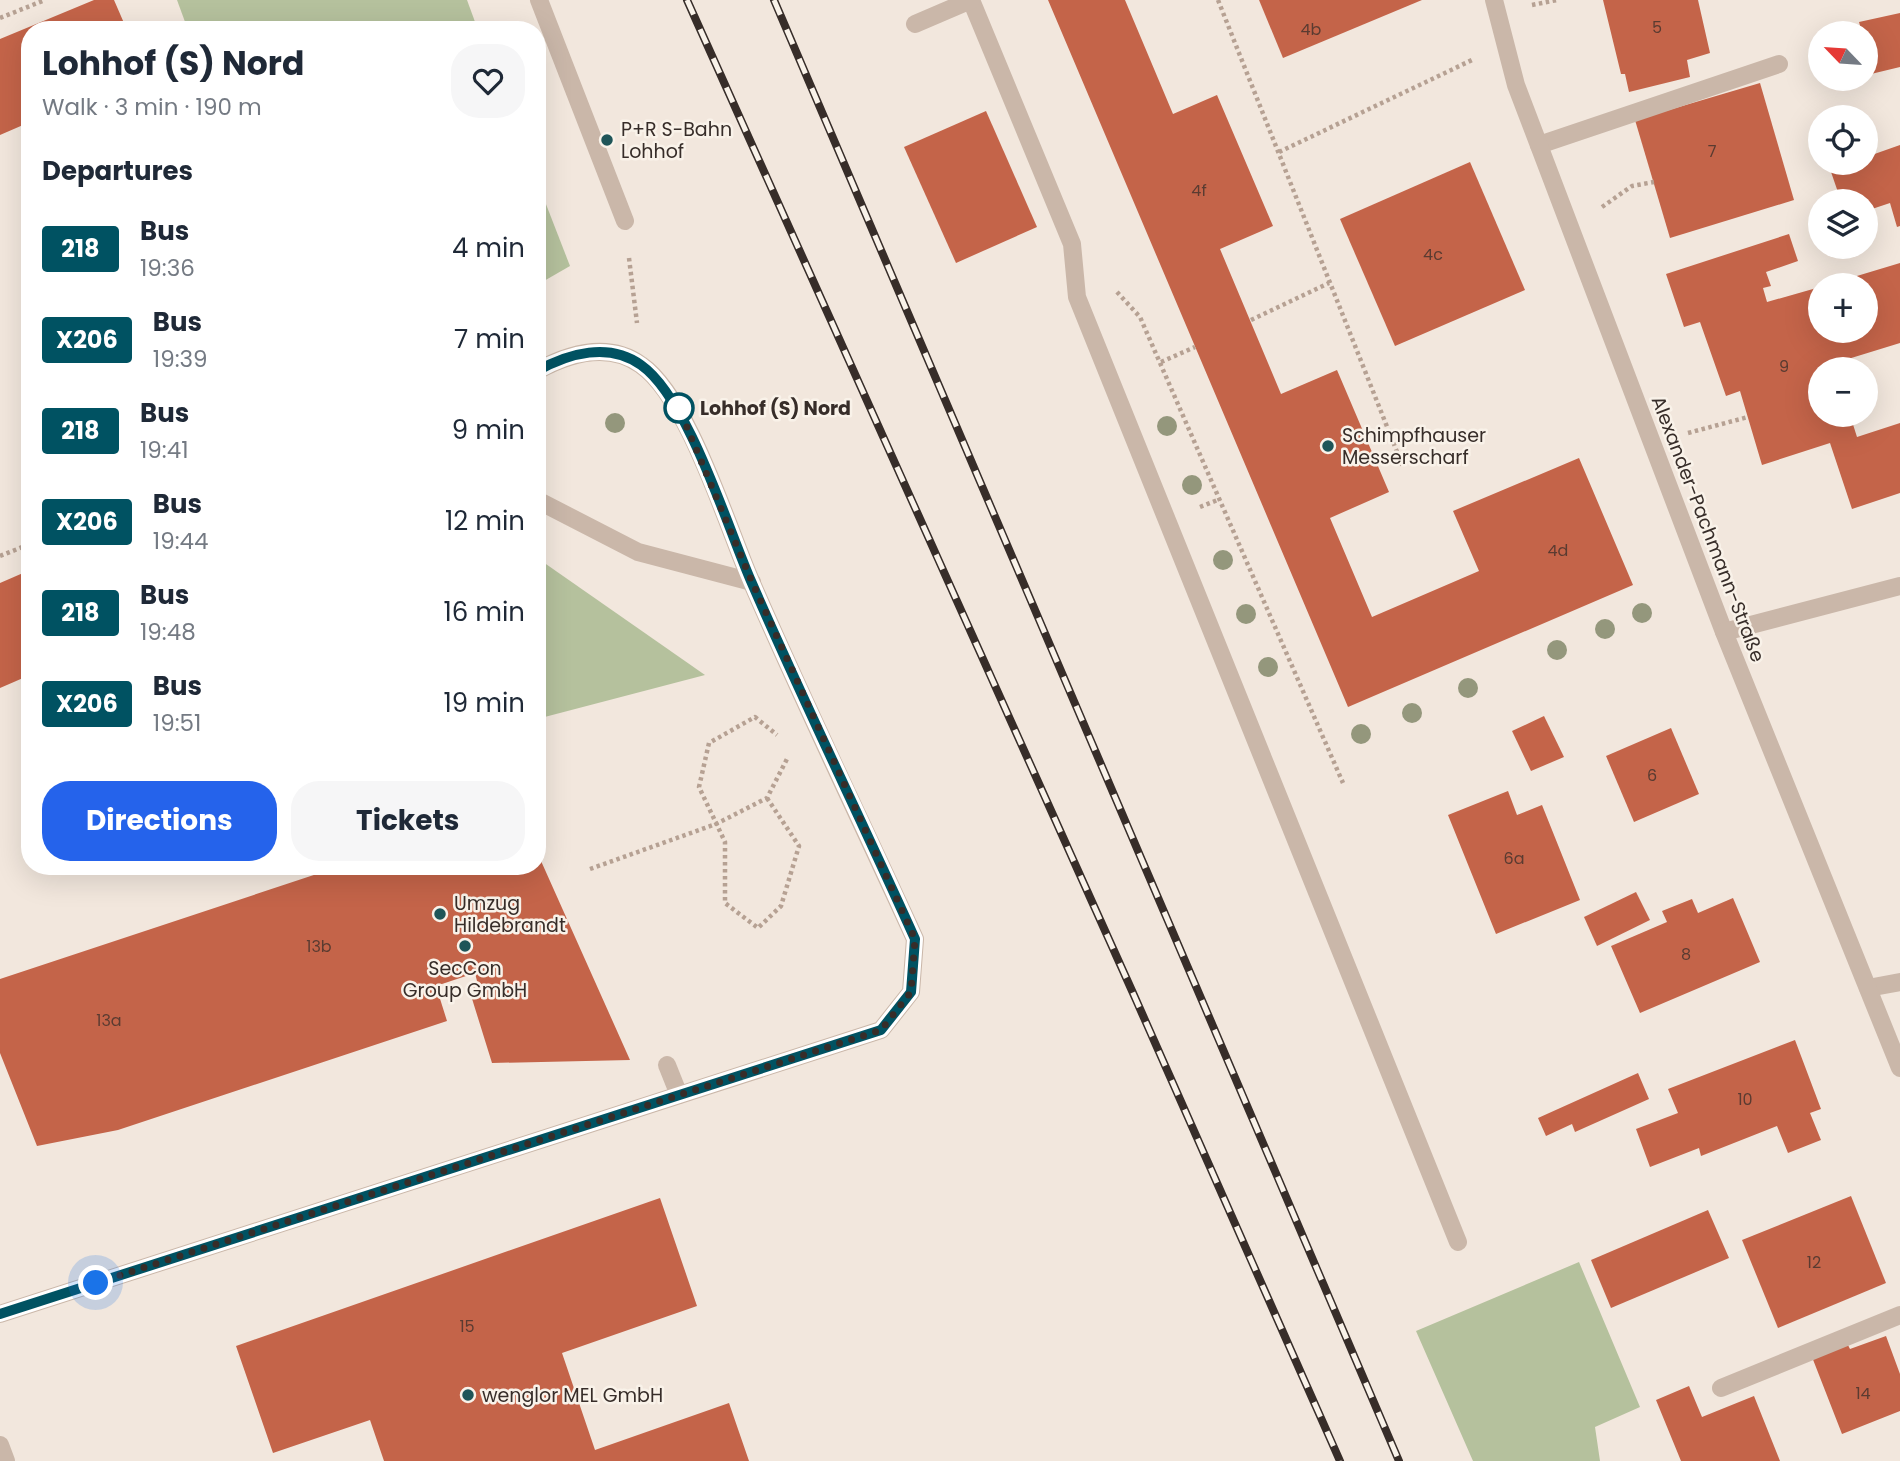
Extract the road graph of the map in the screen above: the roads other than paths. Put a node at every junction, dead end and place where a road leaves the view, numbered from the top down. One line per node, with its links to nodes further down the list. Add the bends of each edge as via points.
1 (538, 0): 7 (street)
2 (971, 0): 4 (street); 18 (street, via 1072,244 1077,297)
3 (1494, 0): 6 (street, Alexander-Pachmann-Straße, via 1516,85)
4 (915, 24)
5 (1779, 64): 6 (street)
6 (1539, 145): 12 (street, Alexander-Pachmann-Straße)
7 (625, 221)
8 (546, 366): 10 (street, via 604,349 642,365 678,406)
9 (546, 505): 10 (street, via 638,552)
10 (752, 582): 17 (street, via 915,939 911,992 881,1030)
11 (1900, 586): 12 (street)
12 (1724, 632): 14 (street, Alexander-Pachmann-Straße)
13 (1900, 982): 14 (street)
14 (1868, 988): 16 (street, Alexander-Pachmann-Straße)
15 (667, 1065): 17 (street)
16 (1900, 1068)
17 (679, 1095): 19 (street)
18 (1458, 1242)
19 (0, 1314)
20 (1900, 1315): 21 (street)
21 (1721, 1388)
22 (0, 1445): 23 (street)
23 (6, 1461)

